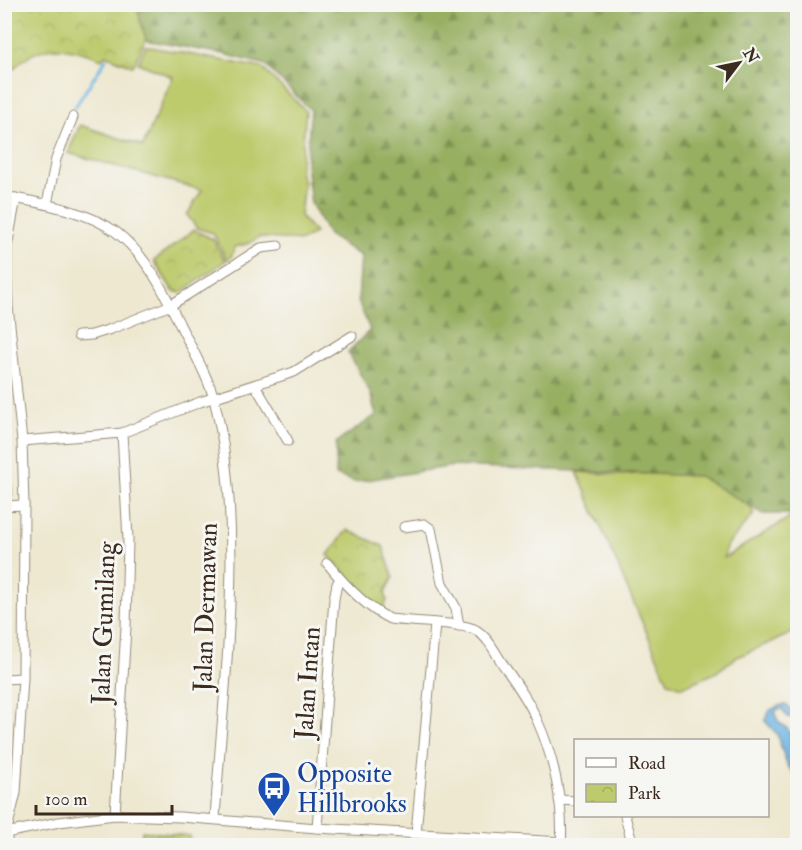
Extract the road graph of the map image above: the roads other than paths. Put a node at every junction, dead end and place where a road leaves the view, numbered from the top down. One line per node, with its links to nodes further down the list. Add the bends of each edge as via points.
1 (73, 117): 4 (street, via 56,159)
2 (4, 196): 3 (street, Jalan Dermawan)
3 (16, 198): 4 (street, Jalan Dermawan); 7 (street, via 7,247)
4 (47, 204): 6 (street, Jalan Dermawan, via 91,219 130,244)
5 (278, 246): 6 (street, via 261,248)
6 (171, 305): 8 (street, via 111,329); 11 (street, Jalan Dermawan)
7 (6, 306): 13 (street)
8 (78, 336)
9 (352, 336): 10 (street, via 294,372)
10 (255, 384): 11 (street); 14 (street)
11 (214, 397): 12 (street); 28 (street, Jalan Dermawan, via 230,503 230,587)
12 (122, 433): 13 (street); 26 (street, Jalan Gumilang, via 128,550)
13 (22, 441): 15 (street)
14 (288, 441)
15 (24, 505): 16 (street); 22 (street)
16 (4, 506)
17 (404, 527): 21 (street, via 424,524 431,528 442,583 456,608)
18 (327, 563): 19 (street)
19 (340, 579): 20 (street, via 379,614); 29 (street, Jalan Intan, via 334,599)
20 (435, 624): 21 (street); 31 (street)
21 (459, 626): 24 (street, via 483,635 522,693 538,721)
22 (23, 678): 23 (street); 30 (street, via 16,793)
23 (4, 679)
24 (559, 800): 25 (street); 32 (street)
25 (574, 801)
26 (115, 815): 28 (street); 30 (street)
27 (625, 817): 34 (street)
28 (215, 819): 29 (street)
29 (317, 828): 31 (street)
30 (6, 832): 33 (street)
31 (416, 833): 32 (street)
32 (561, 844)
33 (8, 846)
34 (633, 846)

